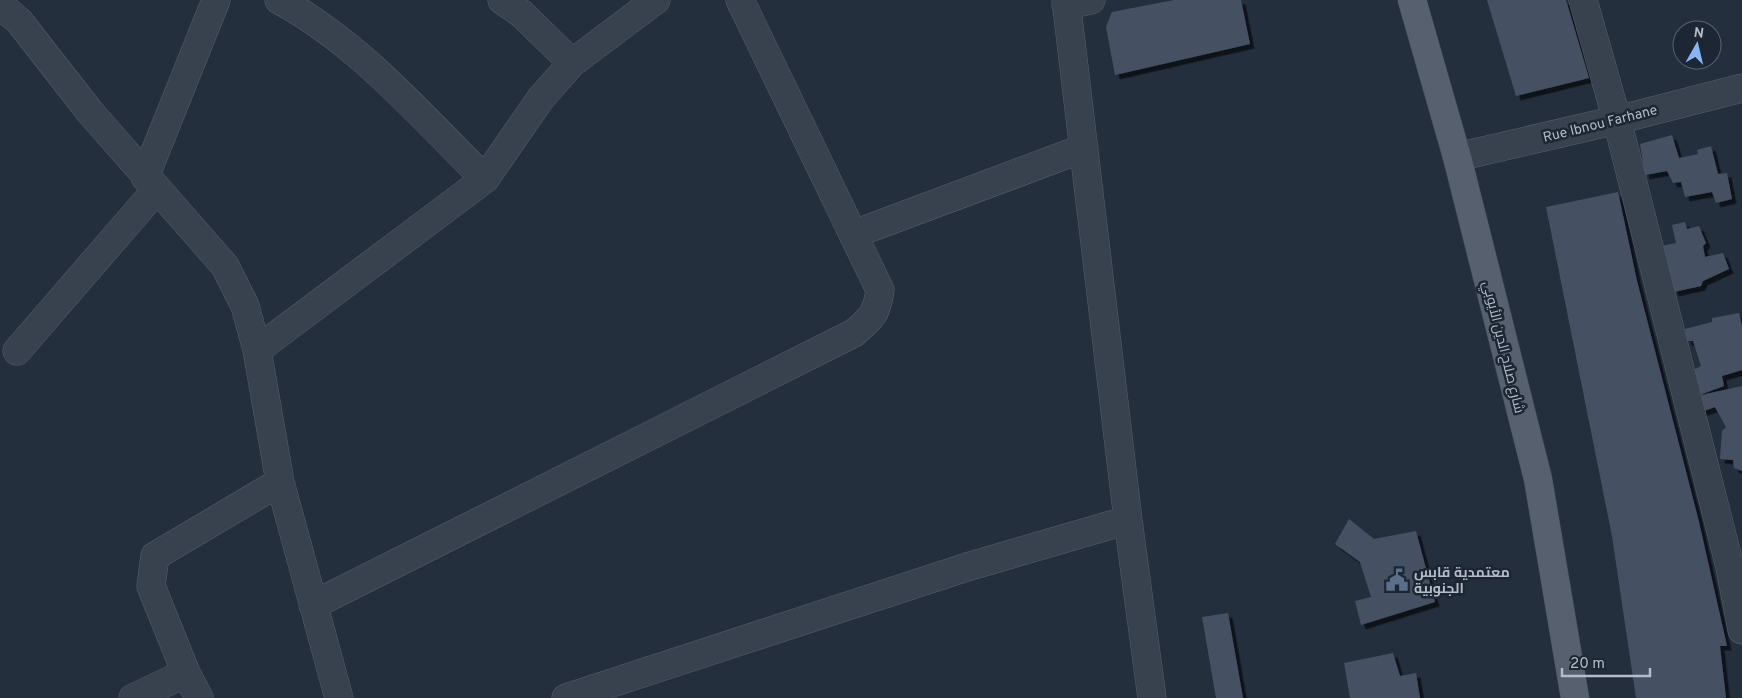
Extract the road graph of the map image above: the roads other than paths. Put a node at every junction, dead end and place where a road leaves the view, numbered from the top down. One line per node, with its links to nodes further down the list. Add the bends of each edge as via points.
1 (216, 0): 16 (street)
2 (279, 0): 15 (street, via 322,25 352,48)
3 (502, 0): 10 (street, via 522,14)
4 (656, 0): 10 (street)
5 (740, 0): 17 (street)
6 (1412, 0): 14 (main road, شارع صلاح الدين الأيوبي)
7 (1583, 0): 12 (street)
8 (1074, 2): 13 (street)
9 (0, 5): 16 (street, via 19,21)
10 (572, 63): 15 (street, via 541,98)
11 (1742, 88): 12 (street, Rue Ibnou Farhane)
12 (1617, 120): 14 (street, Rue Ibnou Farhane); 22 (street)
13 (1084, 148): 17 (street); 21 (street)
14 (1457, 157): 31 (main road, شارع صلاح الدين الأيوبي, via 1538,479)
15 (485, 178): 18 (street)
16 (151, 183): 18 (street, via 225,266 245,306); 19 (street)
17 (854, 234): 23 (street, via 880,290 878,308 854,333)
18 (257, 350): 20 (street)
19 (18, 351)
20 (280, 482): 23 (street); 25 (street, via 155,556 151,586)
21 (1128, 520): 29 (street, via 967,567); 30 (street)
22 (1736, 570): 24 (street)
23 (312, 605): 28 (street)
24 (1742, 630)
25 (186, 673): 26 (street); 27 (street)
26 (133, 698)
27 (199, 698)
28 (340, 698)
29 (566, 698)
30 (1152, 698)
31 (1575, 698)

